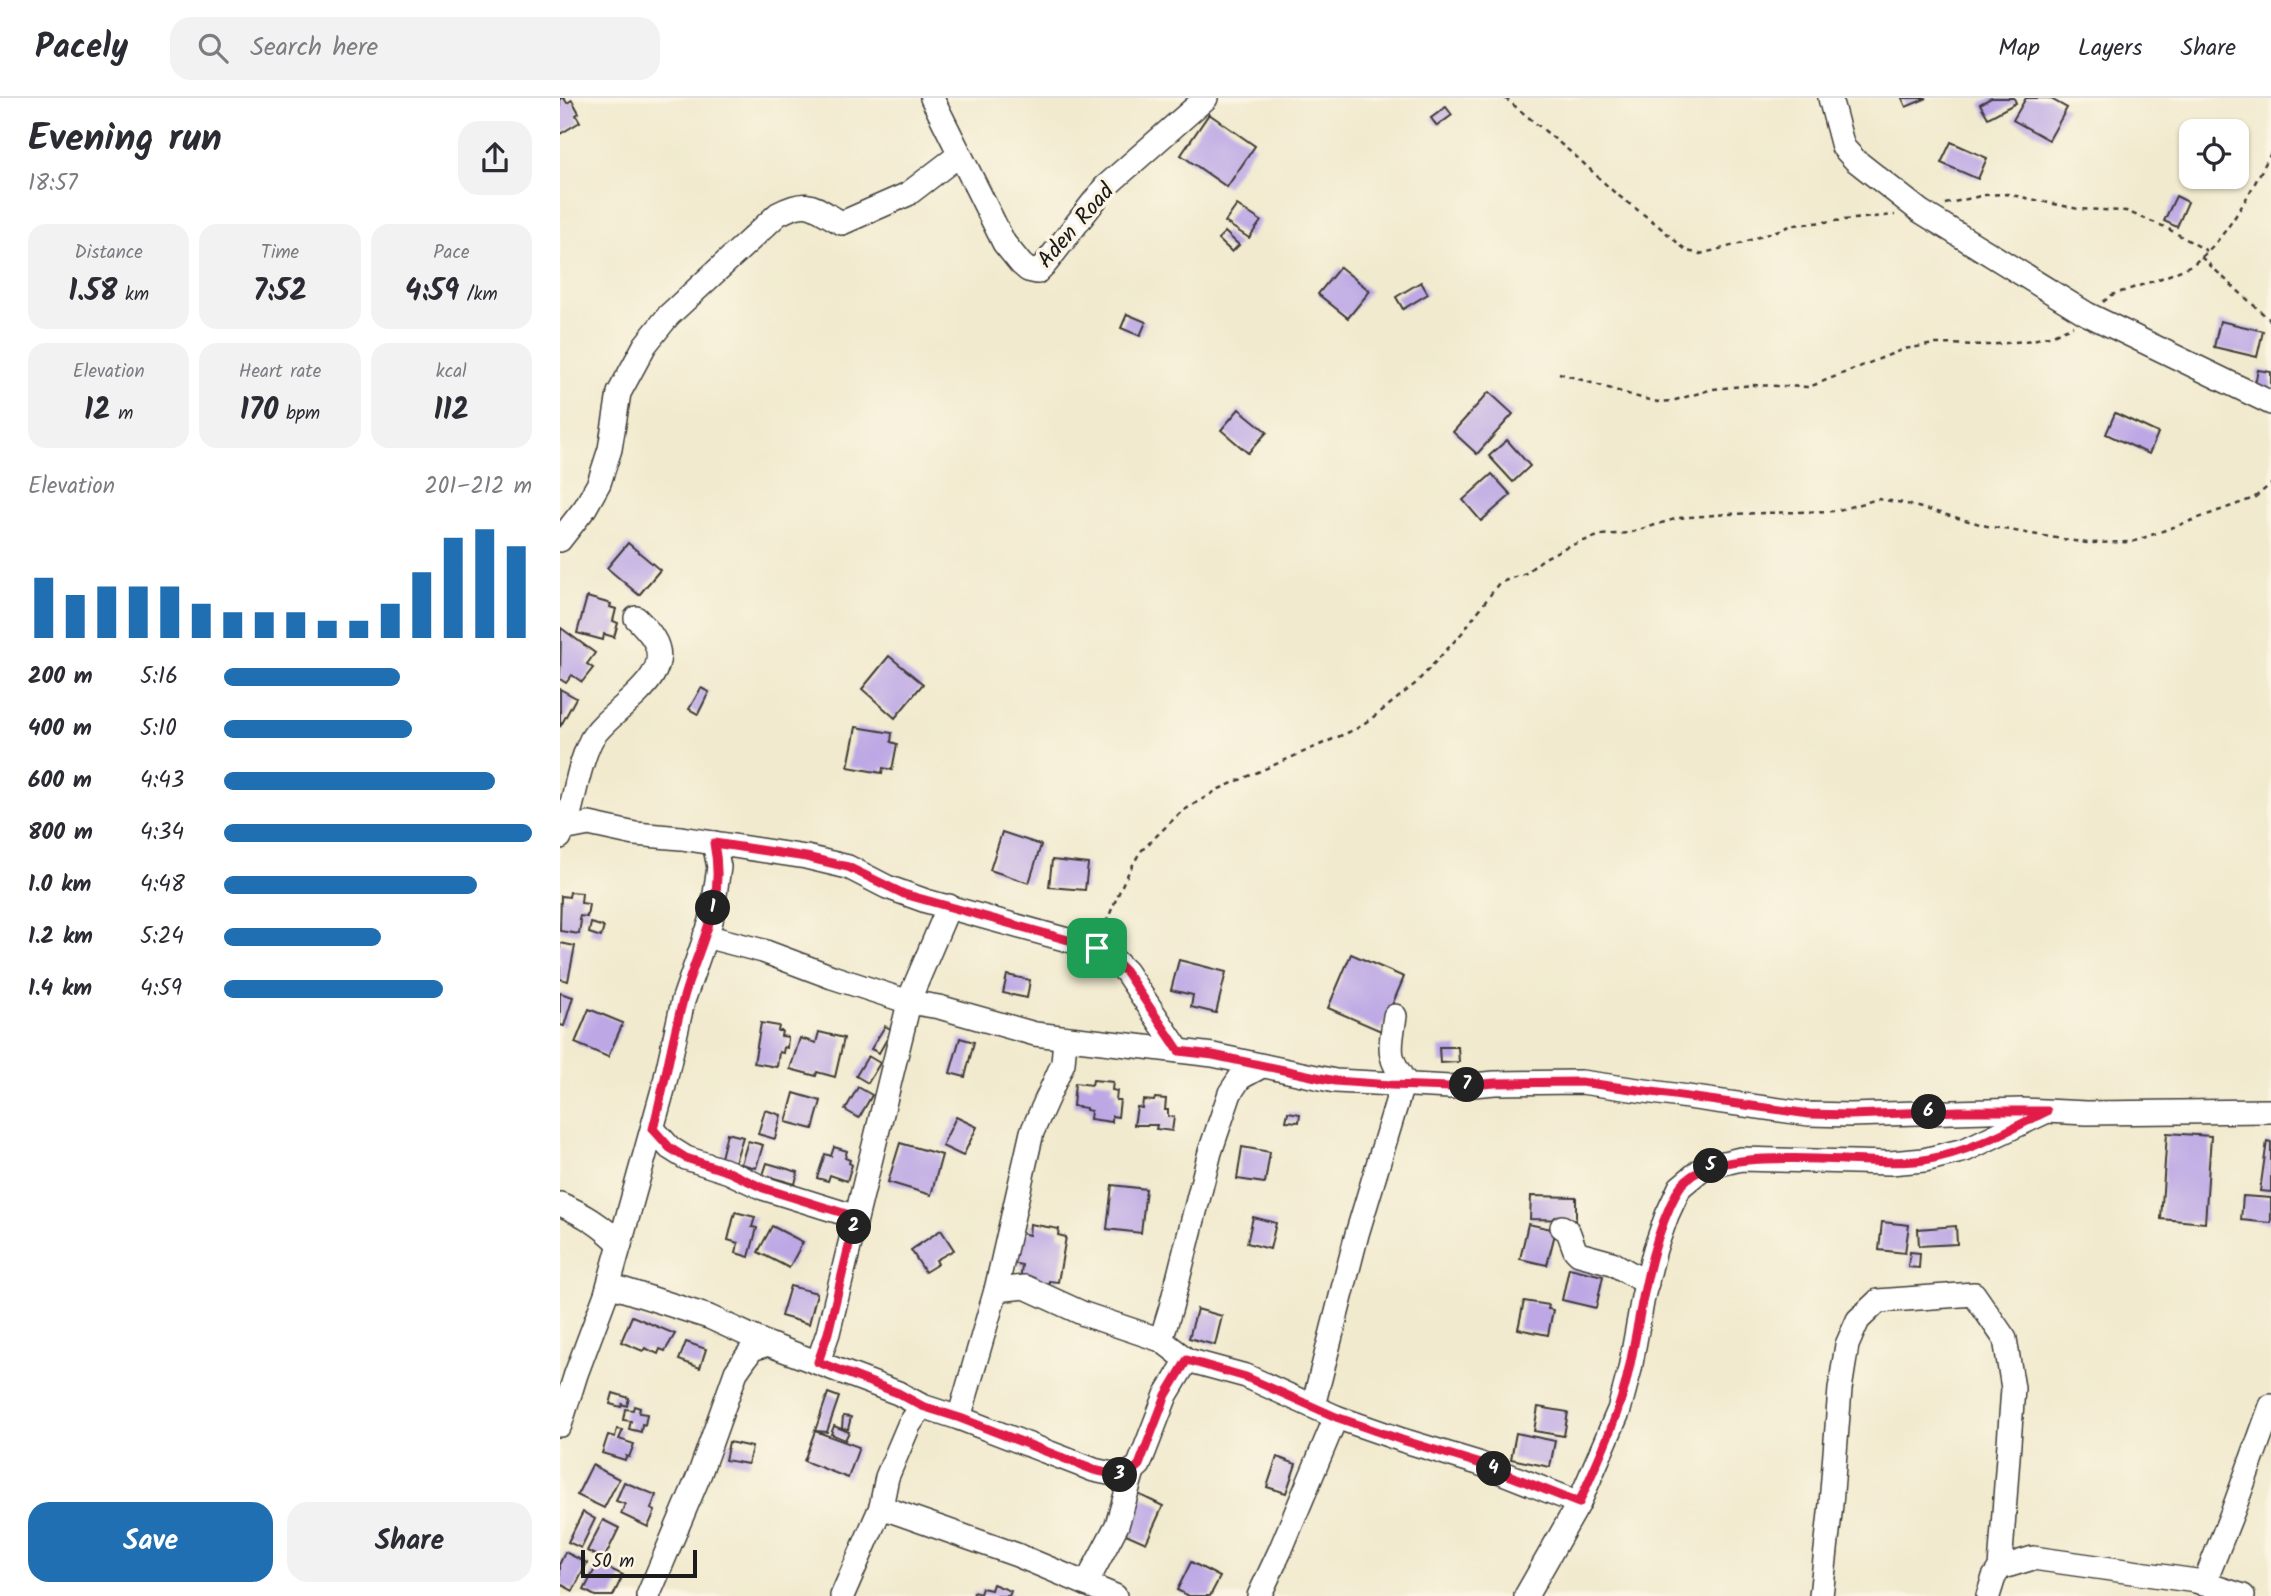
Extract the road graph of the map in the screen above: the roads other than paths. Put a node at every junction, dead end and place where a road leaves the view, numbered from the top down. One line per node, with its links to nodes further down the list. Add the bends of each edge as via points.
1 (932, 98): 4 (street, Aden Road)
2 (1206, 98): 4 (street, Aden Road, via 1105,187 1037,272 1021,264 1004,243)
3 (1830, 98): 5 (street, via 1843,147 1920,211 2087,314)
4 (959, 155): 6 (street, via 908,194 842,223 806,204 796,204 778,214 669,315 645,345 619,393 599,483)
5 (2271, 403)
6 (560, 540)
7 (636, 618): 8 (street, via 654,639 657,666 645,688 592,738)
8 (563, 824): 9 (street)
9 (714, 843): 10 (street, via 848,867 904,894); 11 (street, via 718,878)
10 (949, 906): 12 (street); 15 (street, via 1104,950 1126,972)
11 (705, 936): 12 (street, via 763,951); 20 (street, via 682,1001)
12 (909, 1002): 14 (street); 22 (street)
13 (1395, 1016): 17 (street, via 1392,1062)
14 (1065, 1039): 15 (street); 27 (street, via 1063,1063 1032,1132)
15 (1179, 1051): 16 (street)
16 (1262, 1066): 17 (street, via 1335,1081); 28 (street, via 1240,1078 1230,1093)
17 (1405, 1085): 18 (street, via 1581,1082 1809,1114); 33 (street, via 1357,1234)
18 (2047, 1111): 19 (street); 25 (street, via 1965,1150 1924,1160 1741,1159 1703,1168 1680,1187)
19 (2271, 1111)
20 (653, 1129): 22 (street, via 686,1158); 24 (street)
21 (560, 1204): 24 (street, via 589,1217)
22 (856, 1217): 31 (street)
23 (1562, 1227): 25 (street, via 1579,1254 1612,1263)
24 (620, 1244): 26 (street)
25 (1647, 1283): 39 (street, via 1619,1410)
26 (609, 1285): 29 (street, via 709,1317); 35 (street)
27 (996, 1290): 28 (street, via 1025,1287 1084,1314); 37 (street)
28 (1160, 1340): 30 (street)
29 (768, 1344): 31 (street); 44 (street, via 752,1349 736,1371 700,1473)
30 (1187, 1360): 33 (street, via 1246,1377); 38 (street, via 1166,1395)
31 (818, 1362): 32 (street)
32 (922, 1406): 37 (street); 40 (street, via 887,1477)
33 (1313, 1406): 36 (street)
34 (2271, 1406): 43 (street)
35 (562, 1411)
36 (1336, 1417): 39 (street, via 1478,1463); 47 (street)
37 (960, 1418): 38 (street, via 1094,1470 1124,1475)
38 (1133, 1471): 42 (street, via 1116,1525)
39 (1579, 1503): 48 (street)
40 (881, 1507): 42 (street); 45 (street)
41 (2000, 1568): 43 (street, via 2033,1558); 49 (street, via 2013,1388 2005,1339 1974,1294 1878,1301 1857,1320 1847,1345); 50 (street)
42 (1086, 1584): 46 (street)
43 (2204, 1584): 51 (street)
44 (648, 1596)
45 (842, 1596)
46 (1115, 1596)
47 (1259, 1596)
48 (1526, 1596)
49 (1821, 1596)
50 (1988, 1596)
51 (2243, 1596)

